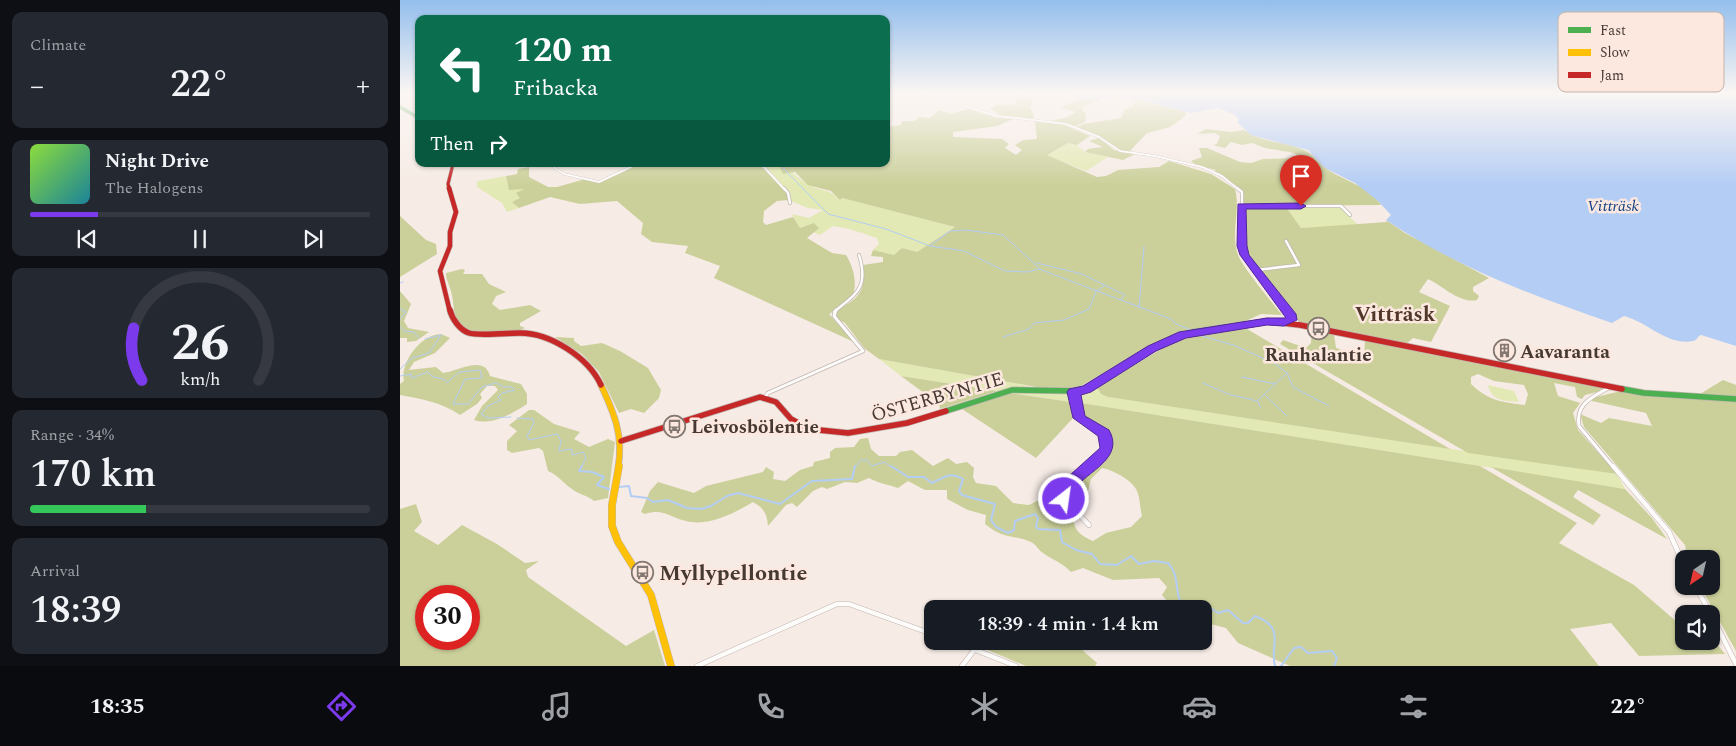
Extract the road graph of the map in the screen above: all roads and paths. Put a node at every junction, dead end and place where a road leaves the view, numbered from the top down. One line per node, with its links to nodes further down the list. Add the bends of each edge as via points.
1 (1065, 124): 7 (street, via 1099,137 1120,151 1202,167 1222,176 1242,192)
2 (452, 167): 19 (street, via 448,184 456,212 450,246 440,271 455,324 475,334 512,332 537,335 568,350 596,374 618,423)
3 (554, 167): 4 (street, via 564,174 600,182)
4 (631, 167)
5 (763, 167): 6 (street, via 788,192)
6 (790, 203)
7 (1241, 206): 8 (street, via 1341,206); 11 (street, via 1243,251)
8 (1350, 216)
9 (1286, 241): 11 (street, via 1300,265)
10 (859, 255): 17 (street, via 861,288 854,298 834,312 834,316 863,350)
11 (1255, 270): 12 (street)
12 (1292, 317): 13 (street); 14 (street)
13 (1284, 322): 14 (street, ÖSTERBYNTIE); 16 (street, ÖSTERBYNTIE, via 1267,321 1183,335 1152,348 1087,389)
14 (1300, 325): 15 (street, ÖSTERBYNTIE)
15 (1612, 386): 18 (street, ÖSTERBYNTIE, via 1659,395); 21 (street, via 1587,398 1578,414 1579,426 1669,532)
16 (1074, 392): 17 (street, ÖSTERBYNTIE, via 1012,390 907,423 848,433 803,427 776,402); 20 (street, via 1079,418 1105,434 1103,455 1065,488 1064,499)
17 (765, 397): 19 (street, via 743,400)
18 (1736, 400)
19 (621, 441): 27 (street, via 612,526 654,602)
20 (1089, 525)
21 (1677, 550)
22 (924, 631): 28 (street, via 849,604 837,604)
23 (1720, 632): 26 (street)
24 (975, 650): 29 (street)
25 (978, 650): 30 (street)
26 (1736, 664)
27 (671, 666)
28 (697, 666)
29 (962, 666)
30 (1016, 666)

